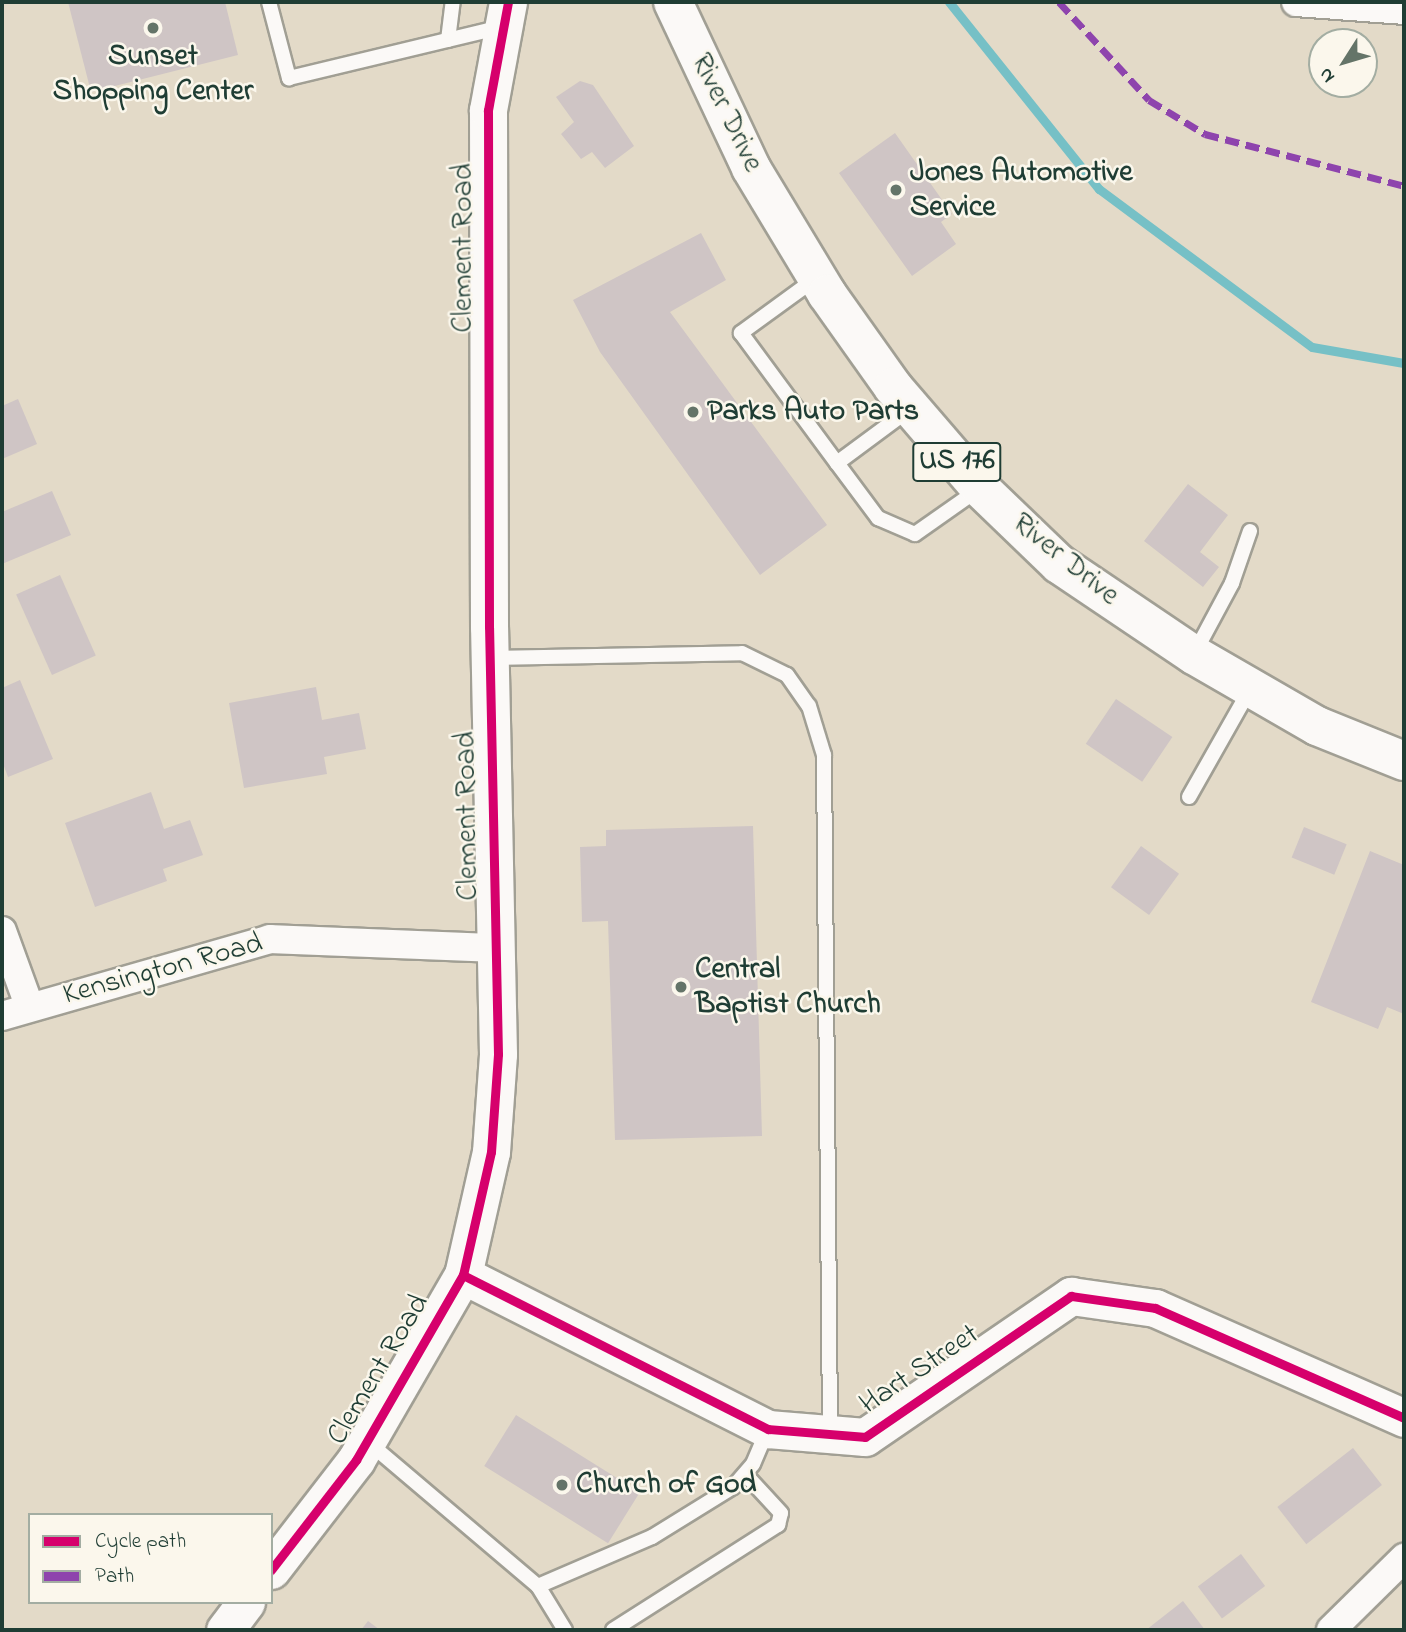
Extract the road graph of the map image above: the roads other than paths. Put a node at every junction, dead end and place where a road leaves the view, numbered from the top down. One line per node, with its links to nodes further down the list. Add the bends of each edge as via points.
1 (269, 2): 7 (lane, via 289,78)
2 (453, 2): 7 (lane)
3 (673, 2): 8 (main road, River Drive / US 176, via 751,169)
4 (1296, 2): 5 (street)
5 (1392, 7)
6 (506, 14): 7 (lane); 14 (street, Clement Road, via 488,110)
7 (448, 40)
8 (817, 277): 9 (main road, River Drive / US 176); 10 (lane, via 741,333)
9 (911, 408): 10 (lane); 11 (main road, River Drive / US 176)
10 (837, 463): 11 (lane, via 878,518 915,534)
11 (980, 488): 13 (main road, River Drive / US 176, via 1059,564)
12 (1250, 531): 13 (lane, via 1232,583)
13 (1194, 655): 15 (main road, River Drive / US 176)
14 (490, 658): 19 (street, Clement Road); 25 (lane, via 742,653 787,675 808,706 824,755)
15 (1251, 688): 16 (main road, River Drive / US 176, via 1317,726); 17 (lane)
16 (1404, 761)
17 (1189, 797)
18 (2, 931): 20 (street)
19 (496, 948): 20 (street, Kensington Road, via 270,939); 22 (street, Clement Road, via 498,1054 491,1152)
20 (29, 1005): 21 (street, Kensington Road)
21 (2, 1016)
22 (463, 1275): 24 (street, Hart Street); 26 (street, Clement Road)
23 (1404, 1418): 25 (street, Hart Street, via 1155,1308 1070,1296 865,1437)
24 (768, 1429): 25 (street, Hart Street); 27 (lane)
25 (830, 1434)
26 (367, 1441): 29 (street, Clement Road); 30 (lane)
27 (745, 1474): 30 (lane, via 733,1487 652,1537); 34 (lane, via 781,1513 778,1525)
28 (1404, 1558): 35 (street)
29 (273, 1567)
30 (538, 1586): 33 (lane)
31 (244, 1604): 32 (street)
32 (225, 1630)
33 (565, 1630)
34 (613, 1630)
35 (1331, 1630)

